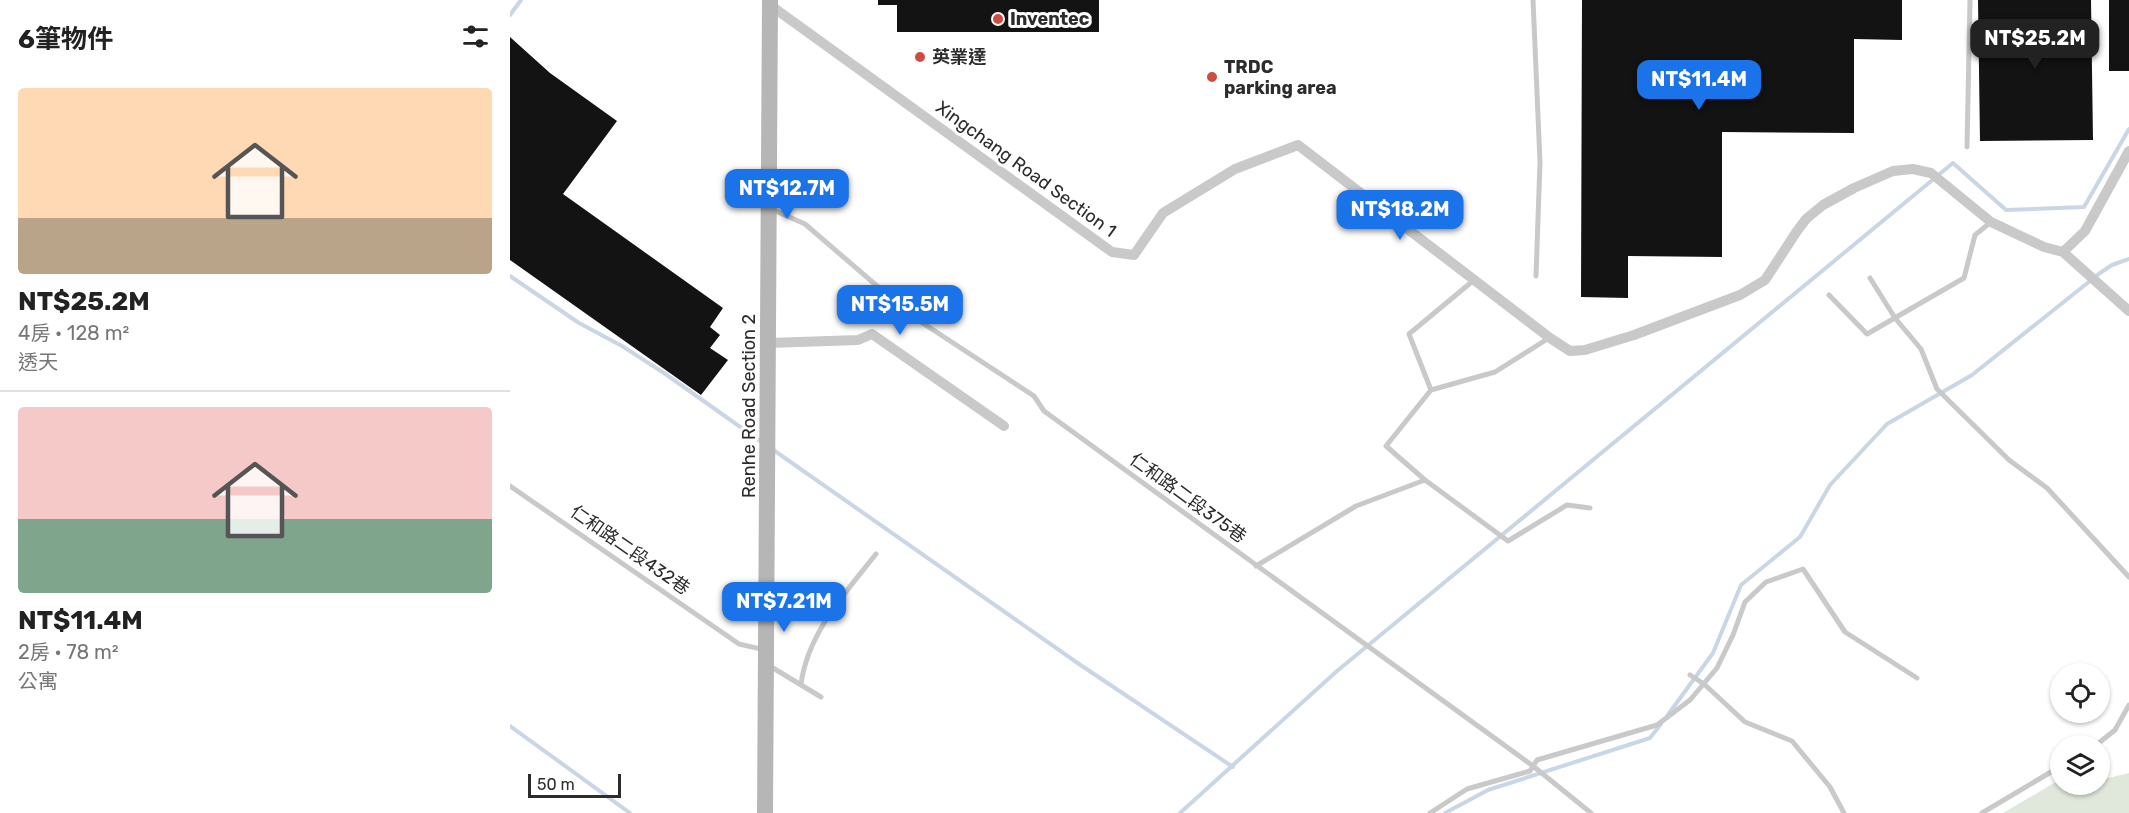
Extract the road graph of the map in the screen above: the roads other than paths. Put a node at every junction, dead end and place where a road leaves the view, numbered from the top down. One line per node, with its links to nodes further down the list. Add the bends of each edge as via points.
1 (1533, 0): 9 (lane, via 1540,162)
2 (1970, 0): 4 (lane)
3 (770, 3): 6 (main road, Renhe Road Section 2); 11 (street, Xingchang Road Section 1, via 1112,252 1134,255 1163,213 1235,169 1298,145)
4 (1967, 147)
5 (2129, 151): 8 (street, via 2085,231)
6 (770, 209): 16 (main road, Renhe Road Section 2); 23 (lane, 仁和路二段375巷, via 805,224 912,316 1034,396 1044,411)
7 (1991, 222): 8 (street, Xingchang Road Section 1); 14 (lane, via 1975,235 1964,278); 15 (street, Xingchang Road Section 1, via 1931,173 1913,169 1893,171 1823,205 1806,219 1765,280 1740,295 1585,350 1570,351)
8 (2063, 252): 13 (street)
9 (1536, 276)
10 (1870, 278): 14 (lane)
11 (1474, 280): 15 (street, Xingchang Road Section 1); 17 (lane, via 1408,334)
12 (1829, 295): 14 (lane, via 1867,334)
13 (2129, 311)
14 (1896, 318): 24 (lane, via 1921,349 1936,389 2009,460 2048,488)
15 (1550, 338): 17 (lane, via 1495,372)
16 (769, 343): 18 (street, via 858,340 872,334); 25 (main road, Renhe Road Section 2)
17 (1431, 390): 19 (lane, via 1386,446)
18 (1004, 426)
19 (1425, 480): 21 (lane, via 1508,541 1567,505); 23 (lane, via 1356,506)
20 (510, 486): 25 (lane, 仁和路二段432巷, via 739,644)
21 (1590, 508)
22 (876, 554): 29 (lane, via 811,645)
23 (1256, 566): 33 (lane, 仁和路二段375巷)
24 (2129, 577)
25 (766, 658): 29 (lane, 仁和路二段432巷); 35 (main road, Renhe Road Section 2)
26 (1690, 675): 28 (lane)
27 (1917, 678): 28 (lane, via 1845,632 1803,569 1766,582 1745,602 1721,660)
28 (1701, 682): 33 (lane, via 1690,700 1657,725 1536,760); 38 (lane, via 1745,722 1792,741 1830,787)
29 (801, 684): 30 (lane, 仁和路二段432巷)
30 (821, 697)
31 (2129, 705): 32 (lane)
32 (2109, 735)
33 (1535, 768): 36 (lane, via 1467,789); 37 (lane, 仁和路二段375巷)
34 (2050, 773): 39 (lane)
35 (765, 813)
36 (1430, 813)
37 (1591, 813)
38 (1844, 813)
39 (1982, 813)

